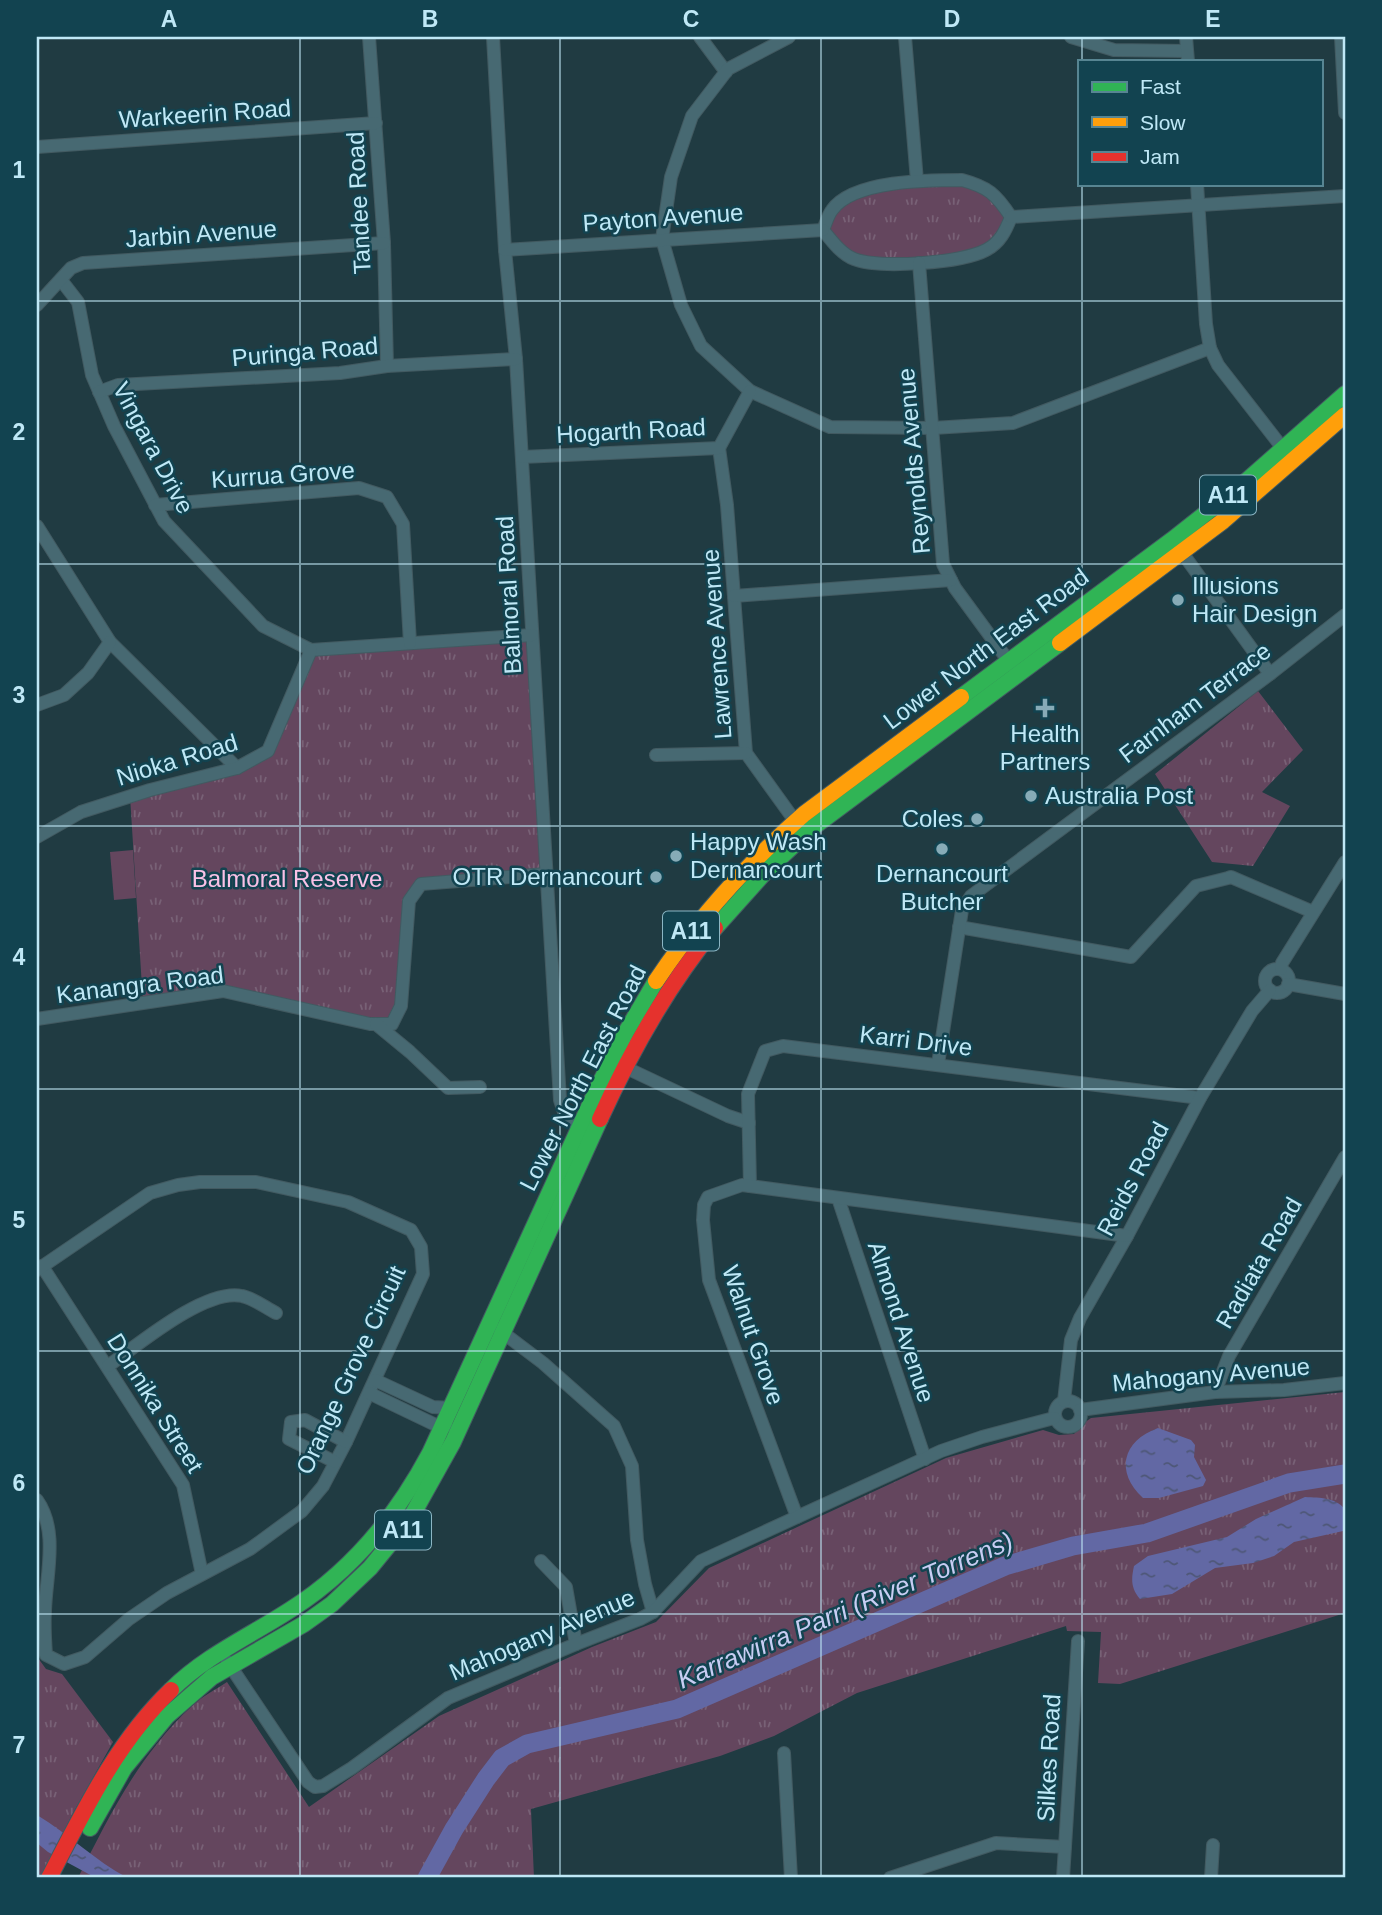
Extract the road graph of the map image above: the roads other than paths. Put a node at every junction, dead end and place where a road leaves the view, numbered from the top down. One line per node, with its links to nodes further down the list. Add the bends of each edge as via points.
1 (369, 37): 12 (street, Tandee Road)
2 (492, 37): 22 (street, Balmoral Road)
3 (700, 37): 10 (street)
4 (789, 37): 10 (street)
5 (905, 37): 14 (street)
6 (1071, 37): 9 (street, via 1114,50)
7 (1186, 37): 9 (street)
8 (1341, 37): 11 (street)
9 (1188, 56)
10 (726, 72): 20 (street, via 692,116 671,177)
11 (1345, 113)
12 (376, 123): 13 (street, Warkeerin Road); 21 (street, Tandee Road)
13 (37, 147)
14 (917, 181): 18 (street, via 962,180 982,186 999,198); 19 (street, via 849,196 833,208)
15 (1197, 186): 17 (street)
16 (1345, 196): 17 (street)
17 (1198, 206): 18 (street); 26 (street)
18 (1011, 216): 23 (street, via 1004,235 988,249 967,258)
19 (822, 230): 20 (street, Payton Avenue); 23 (street, via 852,259)
20 (662, 239): 22 (street, Payton Avenue); 29 (street, via 681,305 701,346)
21 (384, 243): 24 (street, Jarbin Avenue, via 83,263); 28 (street, Tandee Road)
22 (505, 250): 27 (street, Balmoral Road)
23 (919, 263): 33 (street, Reynolds Avenue)
24 (61, 280): 25 (street, Jarbin Avenue); 30 (street, Vingara Drive, via 78,302)
25 (37, 305)
26 (1210, 348): 33 (street, via 1013,423); 35 (street, via 1218,365)
27 (516, 359): 28 (street, Puringa Road); 36 (street, Balmoral Road)
28 (387, 366): 30 (street, Puringa Road, via 340,373 118,385)
29 (750, 391): 33 (street, via 830,427); 34 (street, Hogarth Road)
30 (99, 392): 37 (street, Vingara Drive)
31 (1345, 394): 35 (main road, Lower North East Road / A11)
32 (1345, 415): 35 (main road, Lower North East Road / A11)
33 (933, 428): 40 (street, Reynolds Avenue, via 943,564)
34 (719, 448): 36 (street, Hogarth Road); 41 (street, Lawrence Avenue)
35 (1288, 455): 39 (main road, Lower North East Road / A11)
36 (522, 457): 43 (street, Balmoral Road)
37 (155, 506): 45 (street, Kurrua Grove, via 359,488 387,497 403,524); 46 (street, Vingara Drive, via 163,521 263,626)
38 (37, 526): 44 (street)
39 (1177, 546): 47 (main road, Lower North East Road / A11); 48 (main road, Lower North East Road / A11); 49 (street)
40 (951, 580): 41 (street); 47 (street, Reynolds Avenue)
41 (734, 596): 51 (street, Lawrence Avenue)
42 (1345, 615): 49 (street, Farnham Terrace)
43 (532, 635): 45 (street); 57 (street, Balmoral Road)
44 (110, 642): 50 (street, via 88,673 64,695); 53 (street)
45 (410, 643): 46 (street)
46 (311, 650): 53 (street, Nioka Road, via 268,751)
47 (1008, 660): 48 (street, Reynolds Avenue); 54 (main road, Lower North East Road / A11)
48 (1018, 674): 66 (main road, Lower North East Road / A11, via 834,811 765,871 683,968)
49 (1270, 674): 59 (street, Farnham Terrace, via 971,896)
50 (37, 705)
51 (746, 753): 52 (street); 54 (street, Lawrence Avenue)
52 (656, 755)
53 (237, 768): 55 (street, Nioka Road, via 81,812)
54 (795, 821): 66 (main road, Lower North East Road / A11, via 740,873 690,932 650,990)
55 (37, 837)
56 (1345, 862): 58 (street)
57 (546, 874): 65 (street, via 421,884 409,901 401,1006 392,1024); 71 (street, Balmoral Road, via 560,1100 565,1115)
58 (1313, 912): 59 (street, via 1231,877 1196,886 1130,957); 60 (street)
59 (959, 927): 67 (street, Farnham Terrace)
60 (1281, 969): 61 (street); 62 (street, via 1267,973 1265,984)
61 (1289, 985): 62 (street, via 1280,992); 63 (street)
62 (1270, 990): 69 (street, Reids Road, via 1252,1011)
63 (1345, 993)
64 (37, 1019): 65 (street, Kanangra Road, via 223,991)
65 (376, 1024): 68 (street, via 448,1088)
66 (619, 1064): 70 (street); 71 (main road, Lower North East Road / A11)
67 (937, 1064): 69 (street, Karri Drive); 70 (street, Karri Drive, via 783,1046 765,1051 748,1094)
68 (480, 1087)
69 (1200, 1098): 75 (street, Reids Road)
70 (749, 1123): 73 (street, Karri Drive)
71 (585, 1133): 78 (main road, Lower North East Road / A11)
72 (1345, 1157): 82 (street, Radiata Road, via 1229,1356)
73 (746, 1186): 74 (street); 94 (street, Walnut Grove, via 708,1197 704,1205 706,1268)
74 (838, 1198): 75 (street); 91 (street, Almond Avenue)
75 (1126, 1236): 84 (street, Reids Road, via 1071,1340)
76 (39, 1268): 79 (street, Donnika Street); 80 (street, Orange Grove Circuit, via 150,1194 178,1185 256,1182 348,1202 411,1230 421,1247 423,1274)
77 (276, 1313): 79 (street, via 241,1295 211,1299 186,1310)
78 (495, 1328): 85 (main road, Lower North East Road / A11); 88 (main road, Lower North East Road / A11); 97 (street, via 614,1426 632,1466 637,1540)
79 (108, 1366): 96 (street, Donnika Street, via 183,1485)
80 (375, 1380): 83 (street, Orange Grove Circuit); 85 (street, via 432,1407)
81 (1345, 1383): 82 (street, Mahogany Avenue, via 1284,1391)
82 (1215, 1392): 86 (street, Mahogany Avenue)
83 (369, 1393): 89 (street); 90 (street, Orange Grove Circuit)
84 (1064, 1401): 86 (street, via 1072,1401); 87 (street, via 1055,1408)
85 (451, 1408): 89 (main road, Lower North East Road / A11)
86 (1080, 1410): 87 (street, via 1078,1422 1070,1426 1062,1426)
87 (1054, 1418): 91 (street, Mahogany Avenue, via 982,1437)
88 (461, 1423): 89 (street); 101 (main road, Lower North East Road / A11, via 427,1494 376,1563 312,1618)
89 (442, 1427): 100 (main road, Lower North East Road / A11, via 409,1493 363,1553 311,1597)
90 (346, 1443): 92 (street, Orange Grove Circuit); 92 (street, via 305,1420 291,1422 289,1439)
91 (925, 1459): 94 (street, Mahogany Avenue)
92 (335, 1462): 96 (street, Orange Grove Circuit, via 302,1511 250,1549)
93 (37, 1500): 96 (street, Orange Grove Circuit, via 44,1510 50,1548 46,1655 64,1664 85,1657 129,1619)
94 (797, 1517): 97 (street, Mahogany Avenue, via 701,1560)
95 (541, 1561): 99 (street, via 566,1587)
96 (202, 1574)
97 (653, 1612): 99 (street, Mahogany Avenue)
98 (1077, 1641): 105 (street, Silkes Road)
99 (576, 1644): 101 (street, Mahogany Avenue, via 448,1698 352,1768 315,1787)
100 (221, 1652): 101 (street, Mahogany Avenue); 103 (main road, Lower North East Road / A11, via 177,1684 144,1716 106,1768)
101 (230, 1666): 103 (main road, Lower North East Road / A11, via 159,1723)
102 (784, 1753): 107 (street)
103 (91, 1810): 106 (main road, Lower North East Road / A11)
104 (1213, 1845): 110 (street)
105 (1065, 1847): 108 (street, via 996,1843); 109 (street, Silkes Road)
106 (55, 1877)
107 (792, 1878)
108 (890, 1878)
109 (1063, 1878)
110 (1211, 1878)

